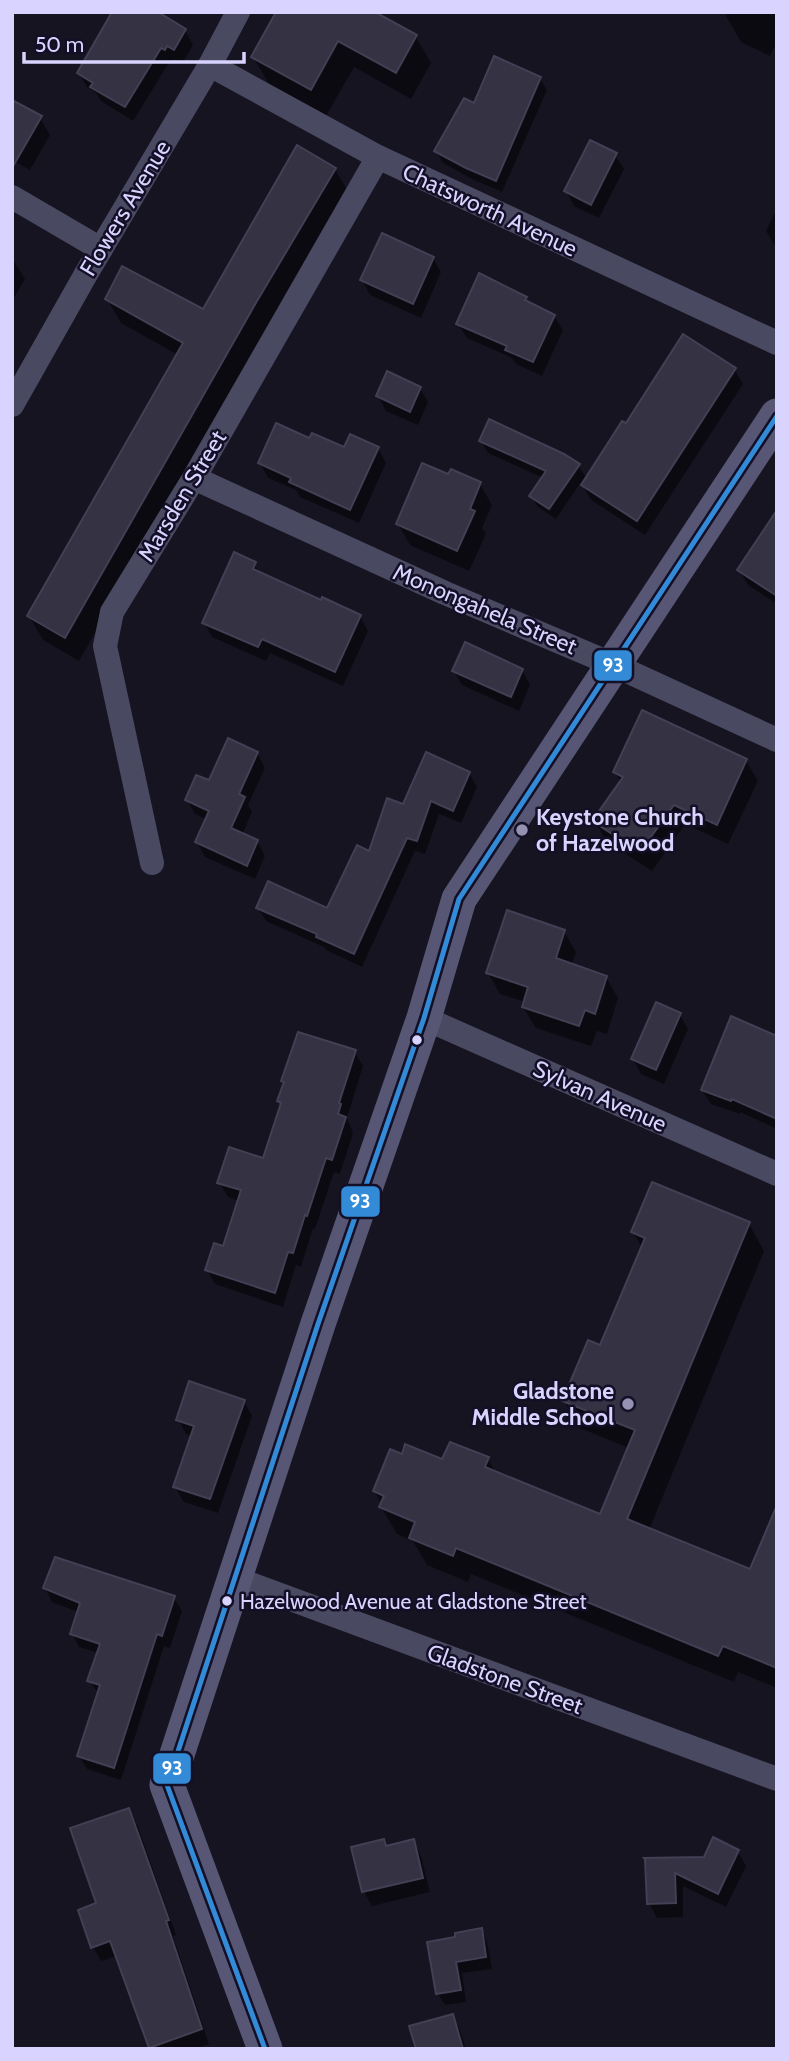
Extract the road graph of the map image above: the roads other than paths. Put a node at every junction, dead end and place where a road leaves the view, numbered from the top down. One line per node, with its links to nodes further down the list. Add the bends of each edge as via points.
1 (238, 12): 2 (street, Flowers Avenue)
2 (209, 65): 3 (street, Chatsworth Avenue); 5 (street, Flowers Avenue)
3 (378, 158): 6 (street, Chatsworth Avenue); 9 (street, Marsden Street)
4 (12, 197): 5 (street)
5 (101, 249): 7 (street, Flowers Avenue)
6 (777, 343)
7 (12, 405)
8 (777, 416): 10 (main road)
9 (194, 478): 10 (street, Monongahela Street, via 445,593); 12 (street, Marsden Street, via 113,612 105,646)
10 (614, 664): 11 (street, Monongahela Street); 13 (main road, via 459,899)
11 (777, 740)
12 (152, 863)
13 (424, 1018): 14 (street, Sylvan Avenue); 15 (main road)
14 (777, 1174)
15 (234, 1578): 16 (street, Gladstone Street); 17 (main road, via 167,1785)
16 (777, 1779)
17 (265, 2049)

